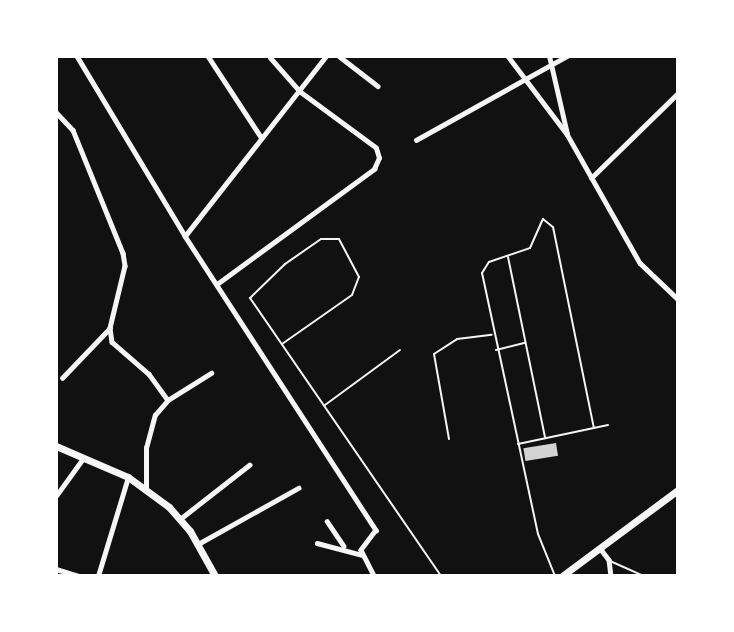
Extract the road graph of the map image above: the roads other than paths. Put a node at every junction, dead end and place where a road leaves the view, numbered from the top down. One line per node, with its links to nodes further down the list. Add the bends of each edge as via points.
1 (77, 56): 19 (street)
2 (208, 56): 16 (street)
3 (326, 56): 12 (street)
4 (339, 56): 11 (street)
5 (508, 56): 10 (street)
6 (549, 56): 9 (street)
7 (567, 56): 9 (street)
8 (270, 58): 12 (street)
9 (551, 66): 10 (street); 15 (street)
10 (522, 79): 15 (street); 17 (street)
11 (378, 86)
12 (300, 92): 16 (street); 21 (street, via 376,148 380,158 374,169)
13 (678, 93): 18 (street)
14 (56, 112): 23 (street, via 73,130 123,253 125,266)
15 (567, 134): 18 (street)
16 (261, 138): 19 (street)
17 (416, 140)
18 (591, 178): 22 (street, via 640,263)
19 (185, 236): 21 (street)
20 (508, 256): 24 (lane, via 482,268); 25 (lane); 34 (lane, via 530,248 540,221 550,220)
21 (217, 284): 52 (street, via 376,530 361,548)
22 (678, 299)
23 (110, 328): 30 (street); 31 (street, via 112,342 149,374)
24 (492, 335): 28 (lane); 36 (lane, via 457,340 434,354)
25 (525, 343): 28 (lane); 35 (lane)
26 (282, 344): 26 (lane, via 250,294 321,239 340,239 359,277 352,295); 32 (lane)
27 (400, 350): 32 (lane)
28 (495, 350): 37 (lane)
29 (211, 373): 31 (street)
30 (62, 378)
31 (168, 400): 44 (street, via 155,415 146,448)
32 (325, 406): 59 (lane)
33 (608, 425): 34 (lane)
34 (594, 428): 35 (lane)
35 (545, 438): 37 (lane)
36 (449, 439)
37 (517, 444): 60 (lane, via 538,534)
38 (56, 446): 39 (highway)
39 (82, 460): 41 (highway); 45 (street)
40 (249, 465): 46 (street)
41 (128, 477): 44 (highway); 56 (street)
42 (298, 488): 49 (street)
43 (678, 490): 51 (highway)
44 (146, 491): 46 (highway)
45 (56, 496)
46 (180, 519): 49 (highway)
47 (327, 521): 50 (street)
48 (317, 543): 50 (street)
49 (198, 544): 57 (highway)
50 (344, 547): 52 (street)
51 (600, 548): 53 (street); 61 (highway)
52 (362, 556): 58 (street)
53 (609, 560): 62 (street); 63 (lane)
54 (56, 569): 55 (street)
55 (79, 576)
56 (98, 576)
57 (213, 576)
58 (374, 576)
59 (441, 576)
60 (555, 576)
61 (562, 576)
62 (611, 576)
63 (643, 576)

